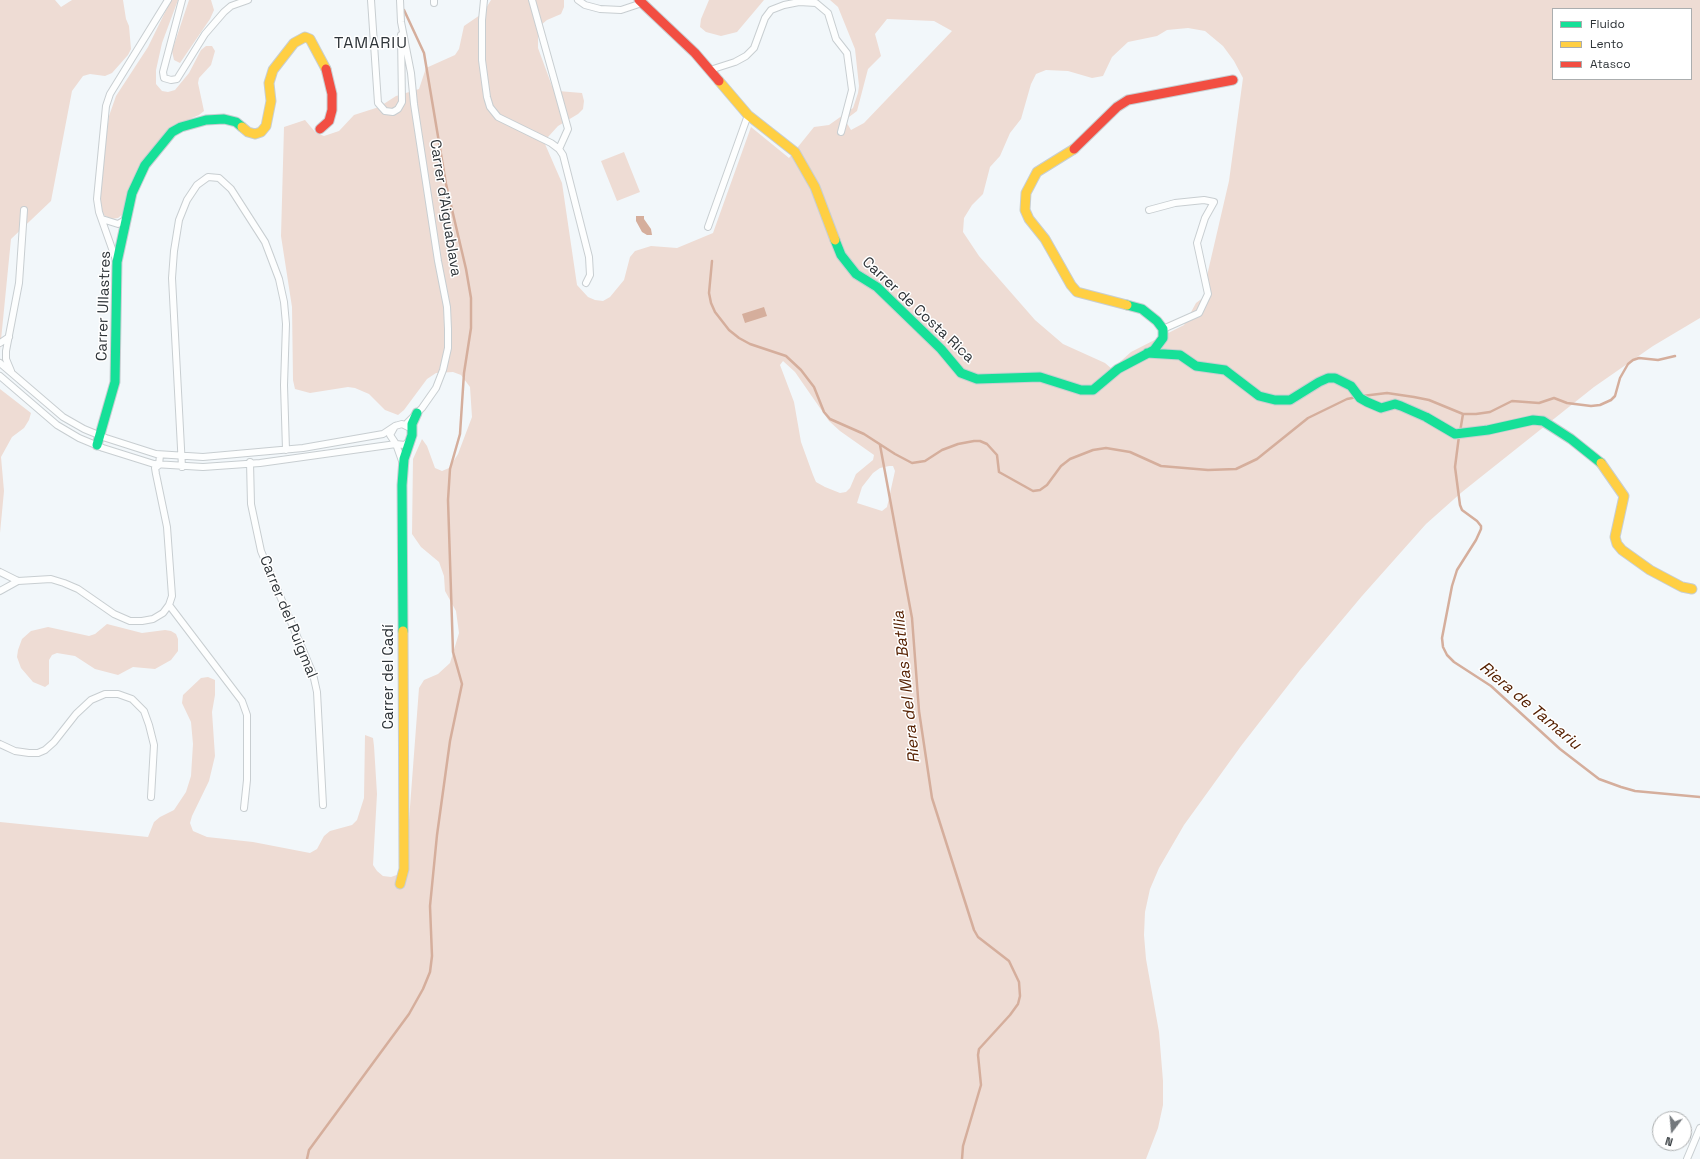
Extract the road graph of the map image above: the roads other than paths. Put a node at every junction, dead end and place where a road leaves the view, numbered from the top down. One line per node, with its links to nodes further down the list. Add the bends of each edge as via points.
1 (168, 0): 19 (street, via 110,94 106,106 97,199)
2 (182, 0): 3 (street, via 163,72 164,78 171,80 177,79 205,34 224,12 239,2)
3 (248, 0)
4 (371, 0): 10 (street, via 378,103 385,111 393,112 402,102)
5 (400, 0): 10 (street, Carrer d'Aiguablava)
6 (484, 0): 16 (street, via 482,60 490,107 498,117)
7 (532, 0): 16 (street, via 568,129)
8 (578, 0): 9 (street, via 600,9 614,10 629,9)
9 (641, 2): 11 (street)
10 (401, 22): 31 (street, Carrer d'Aiguablava, via 447,307 448,328 448,348 443,370 436,388)
11 (710, 70): 13 (street); 15 (street, via 746,56 754,48 765,18 771,10 799,2 816,3 828,12 836,39 847,54 852,90)
12 (1233, 80): 24 (street, via 1128,100 1117,107 1076,148 1037,172 1026,193 1025,210 1029,219 1045,239 1071,285 1078,292 1142,308)
13 (748, 115): 21 (street); 27 (street, Carrer de Costa Rica, via 787,145 800,160 815,187 841,255 856,274 877,287 961,373 983,379 1040,377 1082,390 1093,390 1118,369)
14 (320, 130): 20 (street, Carrer Ullastres, via 329,121 332,94 325,67 314,44 305,37 294,43 273,70 269,83 269,118 261,132 248,132 236,122 224,119 206,120 172,132 159,146 138,178)
15 (841, 132)
16 (559, 149): 23 (street, via 563,155 589,256 590,275)
17 (24, 210): 25 (street, via 19,283)
18 (1148, 210): 24 (street, via 1204,200 1214,202 1205,218 1197,243 1208,294 1199,313)
19 (102, 219): 20 (street, via 118,224); 22 (street)
20 (125, 220): 22 (street, Carrer Ullastres)
21 (708, 227)
22 (117, 262): 34 (street, Carrer Ullastres, via 116,382)
23 (586, 283)
24 (1163, 329): 27 (street, Carrer de Costa Rica, via 1163,338 1154,350)
25 (9, 338): 26 (street); 29 (street, via 6,359)
26 (0, 343)
27 (1148, 353): 48 (street, via 1180,355 1196,366 1225,370 1259,396 1275,400 1290,400 1319,382 1335,378 1350,386 1367,402 1381,408 1394,404 1401,406 1455,434 1532,420 1543,421 1571,439 1604,466 1624,496 1615,537 1622,550 1650,570 1682,587)
28 (0, 363): 29 (street)
29 (12, 372): 34 (street, via 63,417)
30 (0, 376): 37 (street, via 57,425)
31 (417, 413): 33 (street, Carrer d'Aiguablava)
32 (395, 426): 33 (street); 36 (street, via 390,435); 38 (street, via 383,434)
33 (408, 428): 35 (street)
34 (101, 436): 37 (street, Carrer Ullastres); 40 (street)
35 (409, 441): 36 (street, via 405,445); 45 (street, Carrer del Cadí)
36 (396, 444): 42 (street); 45 (street, Carrer del Cadí, via 402,456)
37 (97, 445): 43 (street)
38 (286, 450): 39 (street); 41 (street, via 286,324 279,279 265,242 231,189 219,178 208,177 197,185 186,200 179,220 174,251 172,278)
39 (249, 454): 41 (street); 42 (street, Carrer del Puigmal)
40 (160, 455): 41 (street); 43 (street)
41 (181, 456): 44 (street)
42 (250, 464): 44 (street); 53 (street, Carrer del Puigmal, via 251,504 261,550 313,674 318,692)
43 (159, 465): 44 (street); 50 (street, via 155,468 167,526 172,589)
44 (182, 467)
45 (403, 470): 55 (street, Carrer del Cadí, via 404,869)
46 (0, 572): 47 (street)
47 (18, 581): 49 (street); 50 (street, via 51,579 64,582 114,614 130,621 153,619 163,613)
48 (1692, 589)
49 (0, 591)
50 (169, 605): 54 (street, via 242,701 247,715 247,780)
51 (0, 744): 52 (street, via 16,751 38,753 54,742 76,714 91,700 105,694 118,694 132,699 144,711 149,725 154,745)
52 (151, 797)
53 (323, 805)
54 (244, 808)
55 (400, 884)
56 (1700, 1128): 57 (street)
57 (1687, 1159)

